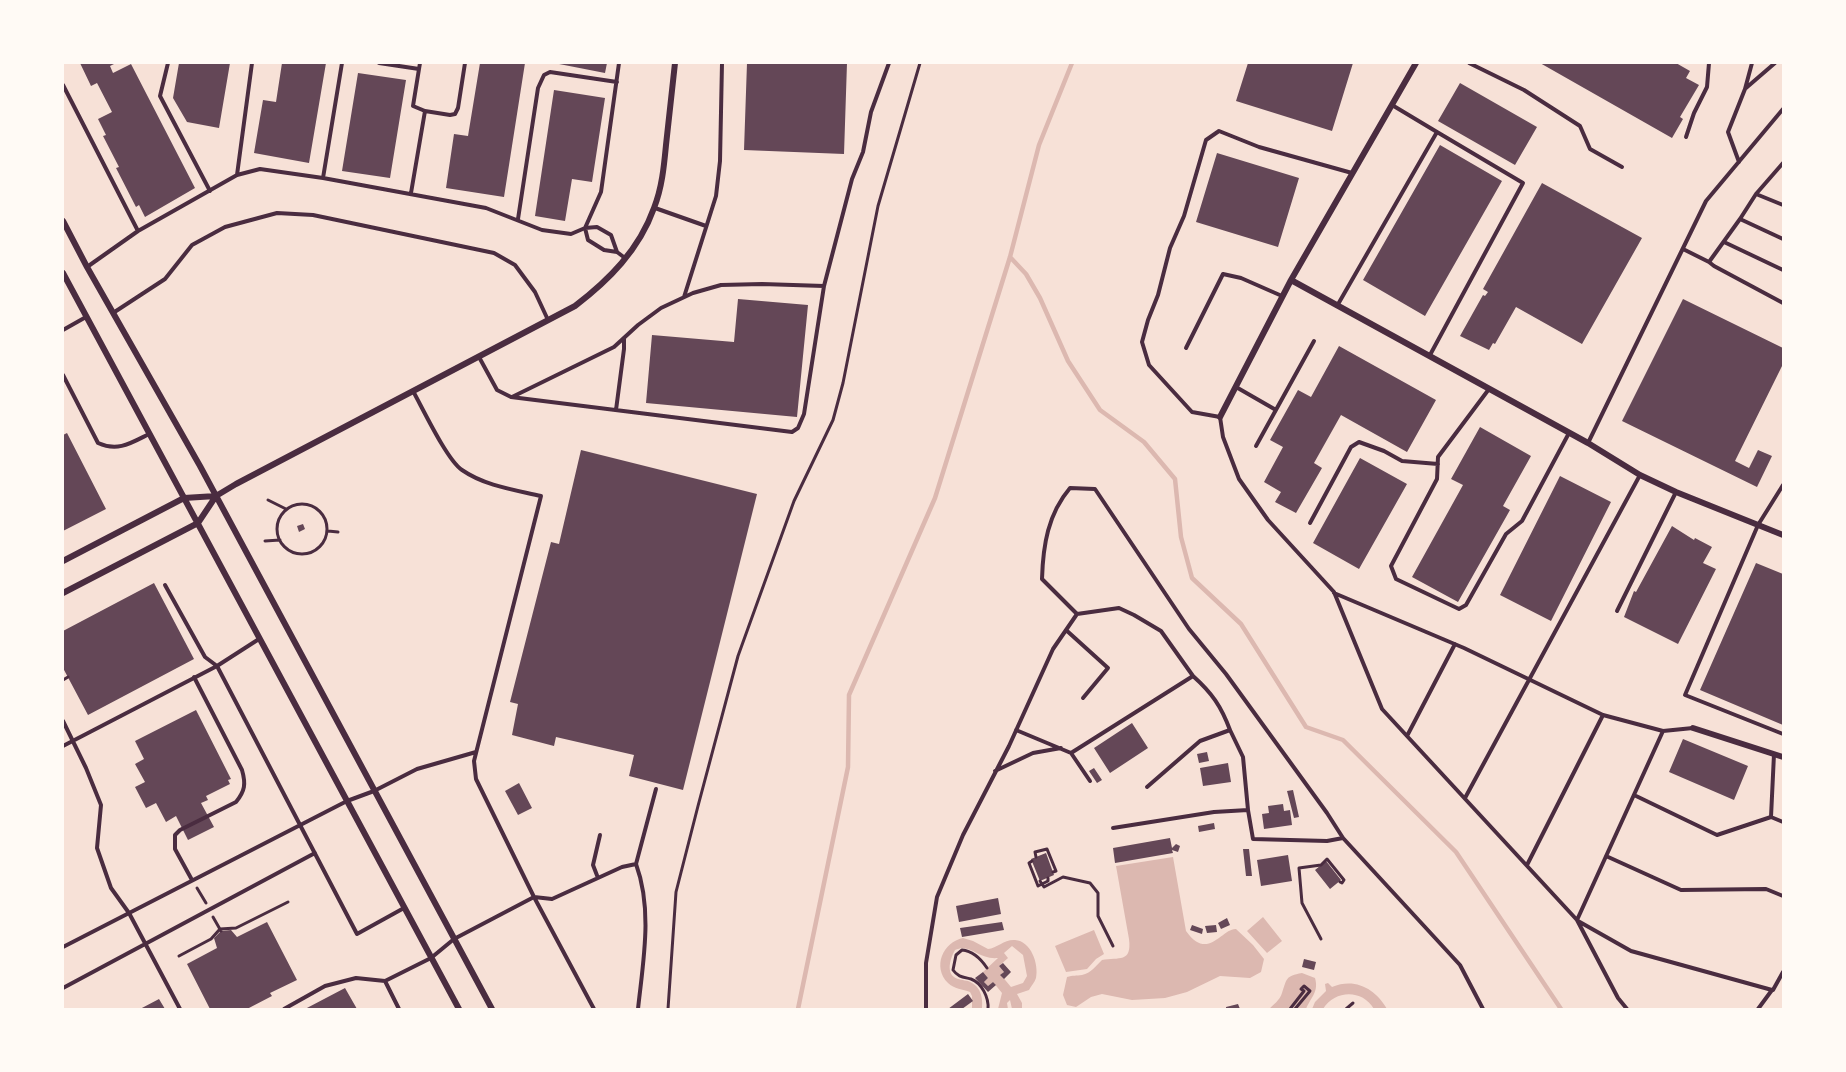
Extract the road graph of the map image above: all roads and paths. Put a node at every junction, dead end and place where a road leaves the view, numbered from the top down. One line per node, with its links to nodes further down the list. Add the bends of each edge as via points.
1 (168, 63): 33 (lane, via 160,96)
2 (252, 63): 31 (lane)
3 (342, 63): 32 (lane)
4 (379, 63): 17 (lane)
5 (420, 63): 17 (lane)
6 (465, 63): 23 (lane, via 455,114)
7 (619, 63): 18 (lane)
8 (675, 63): 37 (street)
9 (722, 63): 41 (lane, via 720,161 716,196)
10 (890, 63): 54 (lane, via 871,112)
11 (920, 63): 182 (path, via 878,206 833,420 794,501 738,656 698,806 676,892)
12 (1416, 63): 21 (street)
13 (1469, 63): 28 (lane, via 1524,90 1580,126 1590,148)
14 (1709, 63): 25 (lane, via 1707,87)
15 (1752, 63): 20 (lane)
16 (1775, 63): 20 (lane)
17 (418, 69): 23 (lane, via 413,106)
18 (617, 82): 38 (lane, via 550,72 543,75); 42 (lane, via 601,192)
19 (63, 86): 43 (lane)
20 (1745, 89): 26 (lane, via 1728,132)
21 (1392, 105): 24 (lane); 30 (street)
22 (1783, 109): 26 (lane)
23 (425, 111): 34 (lane)
24 (1437, 132): 60 (lane); 69 (lane, via 1523,183)
25 (1686, 137)
26 (1738, 162): 46 (lane, via 1706,201)
27 (1783, 163): 29 (lane)
28 (1622, 166)
29 (1781, 169): 35 (lane)
30 (1352, 173): 53 (street); 77 (lane, via 1259,147 1220,131 1206,140 1142,342 1149,365 1192,412)
31 (237, 176): 32 (lane, via 260,169); 33 (lane)
32 (323, 178): 34 (lane)
33 (210, 191): 43 (lane)
34 (411, 193): 38 (lane, via 486,208)
35 (1756, 194): 36 (lane); 39 (lane)
36 (1783, 206)
37 (655, 208): 41 (lane); 48 (street)
38 (518, 219): 42 (lane, via 542,230 571,234)
39 (1740, 219): 44 (lane); 45 (lane)
40 (63, 221): 50 (street)
41 (706, 226): 58 (lane)
42 (585, 228): 47 (lane, via 588,240 604,250); 47 (lane, via 597,227 611,234)
43 (138, 231): 50 (lane)
44 (1783, 239)
45 (1724, 242): 49 (lane); 51 (lane)
46 (1683, 249): 49 (lane); 80 (lane)
47 (617, 252): 48 (lane)
48 (626, 259): 63 (street, via 593,292)
49 (1709, 262): 59 (lane)
50 (87, 267): 61 (street)
51 (1783, 270)
52 (63, 273): 55 (street)
53 (1291, 280): 57 (street); 60 (street)
54 (824, 286): 58 (lane, via 721,285); 75 (lane, via 804,414 792,432)
55 (70, 287): 56 (lane); 62 (street)
56 (63, 291)
57 (1283, 296): 67 (lane, via 1223,274); 71 (street)
58 (684, 297): 65 (lane, via 661,308)
59 (1783, 303)
60 (1337, 306): 69 (street)
61 (112, 313): 63 (lane, via 165,279 192,245 225,227 277,213 313,214 494,253 515,265); 86 (street)
62 (87, 317): 64 (lane); 79 (street)
63 (548, 320): 68 (street)
64 (63, 330)
65 (624, 338): 74 (lane, via 614,347); 75 (lane)
66 (1314, 341): 76 (lane)
67 (1186, 348)
68 (479, 356): 73 (street); 74 (lane, via 497,390)
69 (1429, 357): 72 (street)
70 (63, 375): 79 (lane, via 98,442 120,448)
71 (1236, 387): 76 (lane); 77 (street)
72 (1489, 389): 78 (street); 82 (lane, via 1438,457)
73 (413, 391): 86 (street); 125 (lane, via 460,470 489,484 541,496)
74 (511, 397): 75 (lane)
75 (616, 410)
76 (1276, 410): 81 (lane)
77 (1220, 417): 100 (lane, via 1239,479 1268,520)
78 (1569, 433): 80 (street); 82 (lane, via 1522,521 1506,534 1467,605 1459,609 1396,579 1391,566 1437,479)
79 (149, 434): 87 (street)
80 (1588, 443): 83 (street)
81 (1256, 446)
82 (1438, 464): 90 (lane, via 1402,461 1359,442 1351,447)
83 (1640, 475): 85 (street); 112 (lane)
84 (1783, 485): 92 (lane)
85 (1676, 492): 92 (street); 102 (lane)
86 (216, 496): 87 (street); 91 (street); 133 (street)
87 (184, 498): 91 (street); 98 (street)
88 (268, 500): 89 (path)
89 (286, 509): 93 (path, via 296,504 312,505 324,516); 96 (path, via 278,521)
90 (1310, 523)
91 (198, 524): 101 (street); 105 (street)
92 (1758, 525): 95 (street); 120 (lane, via 1685,695)
93 (327, 531): 94 (path); 96 (path, via 320,547 306,554 289,551)
94 (338, 532)
95 (1783, 535)
96 (280, 540): 97 (path)
97 (265, 541)
98 (63, 561)
99 (165, 585): 107 (lane, via 205,657)
100 (1334, 592): 106 (lane); 121 (lane, via 1382,709)
101 (63, 593)
102 (1617, 610)
103 (1077, 614): 104 (lane); 109 (lane, via 1119,608 1161,631); 143 (lane, via 1042,579 1043,547 1059,501 1070,488 1095,489 1189,629 1226,674)
104 (1066, 630): 113 (lane, via 1108,668); 117 (lane, via 1053,649)
105 (260, 639): 107 (lane); 136 (street)
106 (1455, 644): 112 (lane); 121 (lane)
107 (217, 666): 108 (lane); 140 (lane)
108 (194, 676): 122 (lane); 153 (lane, via 243,770 246,784 236,802 176,835 175,849)
109 (1193, 676): 118 (lane, via 1213,695); 126 (lane)
110 (68, 677): 111 (path)
111 (63, 680)
112 (1530, 680): 114 (lane); 135 (lane)
113 (1083, 698)
114 (1603, 715): 119 (lane); 149 (lane)
115 (63, 721): 122 (lane)
116 (1693, 728): 119 (lane); 127 (street)
117 (1016, 730): 124 (lane); 129 (lane)
118 (1230, 730): 131 (lane, via 1200,741); 137 (lane, via 1243,757)
119 (1663, 731): 134 (lane)
120 (1783, 734)
121 (1407, 736): 135 (lane)
122 (72, 741): 123 (lane); 160 (lane, via 101,805 97,848 111,888)
123 (63, 746)
124 (1061, 748): 126 (lane); 129 (lane, via 1033,753)
125 (476, 752): 133 (lane, via 417,769); 157 (lane, via 476,779)
126 (1071, 753): 130 (lane)
127 (1774, 754): 128 (street); 138 (lane)
128 (1783, 757)
129 (994, 772): 183 (lane, via 937,897 926,963)
130 (1090, 781)
131 (1147, 787)
132 (656, 789): 148 (lane)
133 (374, 791): 136 (lane); 162 (street)
134 (1634, 795): 138 (lane, via 1718,835); 145 (lane)
135 (1464, 798): 149 (lane)
136 (347, 801): 140 (lane); 159 (street)
137 (1248, 810): 141 (lane); 143 (lane, via 1252,839)
138 (1771, 817): 139 (lane)
139 (1783, 822)
140 (298, 825): 144 (lane); 153 (lane)
141 (1113, 828)
142 (600, 835): 151 (lane, via 593,865)
143 (1343, 838): 188 (lane, via 1460,965)
144 (315, 853): 159 (lane, via 357,934); 164 (lane)
145 (1606, 856): 156 (lane, via 1681,890 1766,889); 161 (lane)
146 (1036, 857): 150 (path, via 1035,852 1047,849 1056,871)
147 (1032, 861): 154 (path, via 1029,863 1038,886)
148 (636, 864): 151 (lane); 181 (lane, via 646,910)
149 (1527, 866): 161 (lane)
150 (1053, 872)
151 (598, 878): 157 (lane, via 552,899)
152 (1048, 878): 154 (path)
153 (192, 880): 160 (lane)
154 (1041, 882): 165 (path, via 1044,887 1063,877 1090,883 1098,892 1098,916)
155 (1340, 882): 163 (path, via 1344,880 1327,859 1322,865 1299,868 1302,903)
156 (1783, 896)
157 (534, 897): 162 (lane); 180 (lane)
158 (288, 902): 167 (path, via 236,928 220,929 211,939)
159 (404, 908): 168 (street)
160 (129, 913): 164 (lane); 166 (lane)
161 (1578, 920): 173 (lane, via 1631,951); 189 (lane, via 1618,998)
162 (454, 939): 168 (lane); 179 (street)
163 (1321, 939)
164 (145, 944): 172 (lane); 175 (lane)
165 (1113, 946)
166 (63, 947)
167 (178, 956)
168 (431, 958): 171 (lane); 178 (street)
169 (987, 968): 184 (path, via 962,950 956,955 953,970 956,975 976,982 987,996)
170 (1783, 972): 173 (lane)
171 (385, 981): 176 (lane, via 356,978 325,986); 177 (lane)
172 (63, 988)
173 (1773, 990): 190 (lane)
174 (1353, 1003): 187 (path)
175 (180, 1009)
176 (284, 1009)
177 (399, 1009)
178 (459, 1009)
179 (492, 1009)
180 (594, 1009)
181 (638, 1009)
182 (668, 1009)
183 (926, 1009)
184 (988, 1009)
185 (1290, 1009): 186 (path, via 1304,986 1310,991)
186 (1295, 1009)
187 (1346, 1009)
188 (1483, 1009)
189 (1628, 1009)
190 (1758, 1009)

